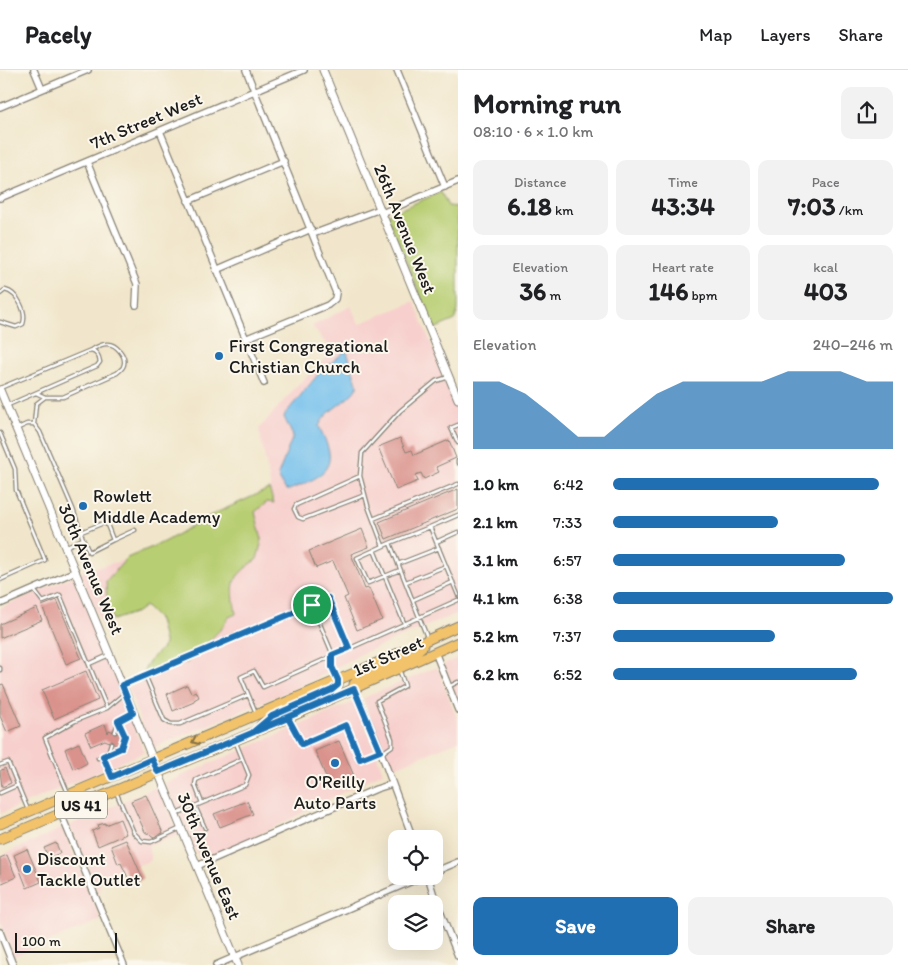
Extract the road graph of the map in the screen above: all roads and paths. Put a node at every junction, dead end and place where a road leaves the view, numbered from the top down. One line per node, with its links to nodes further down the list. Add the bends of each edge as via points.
1 (34, 70): 7 (street)
2 (88, 70): 7 (street)
3 (246, 70): 8 (street)
4 (304, 70): 8 (street, 7th Street West)
5 (323, 70): 17 (street, 26th Avenue West)
6 (398, 70): 14 (street)
7 (42, 89): 9 (street)
8 (255, 91): 10 (street, 7th Street West); 11 (street)
9 (0, 107)
10 (160, 131): 12 (street, 7th Street West); 16 (street)
11 (284, 161): 16 (street); 18 (street)
12 (87, 162): 15 (street, 7th Street West); 21 (street, via 137,284)
13 (458, 181): 14 (street)
14 (445, 187): 17 (street)
15 (0, 198)
16 (188, 201): 19 (street)
17 (381, 211): 18 (street); 25 (street, 26th Avenue West)
18 (312, 231): 19 (street); 23 (street, via 334,286 335,299 328,305)
19 (216, 270): 23 (street)
20 (0, 294): 22 (lane, via 6,290 14,294 24,320 23,324 16,326)
21 (136, 305)
22 (0, 322)
23 (244, 339): 26 (street)
24 (90, 350): 27 (lane); 28 (lane, via 99,356 100,362 96,366); 29 (lane, via 105,344 115,346 122,355 123,368 63,397)
25 (449, 377): 30 (street, 26th Avenue West); 37 (lane, via 436,381 400,411 362,453)
26 (264, 383)
27 (0, 389): 31 (street, 30th Avenue West)
28 (36, 393): 29 (lane); 31 (lane)
29 (45, 397): 32 (lane, via 36,404)
30 (458, 399)
31 (7, 406): 34 (street, 30th Avenue West)
32 (34, 424): 34 (lane); 44 (lane)
33 (458, 425): 36 (lane, via 452,428)
34 (16, 428): 51 (street, 30th Avenue West)
35 (0, 434): 59 (lane, via 15,469 16,490 45,560)
36 (458, 443)
37 (360, 476): 39 (lane); 39 (lane, via 296,505 294,509 303,519)
38 (458, 484): 41 (lane)
39 (365, 494): 41 (lane)
40 (458, 515): 42 (lane)
41 (373, 519): 50 (lane)
42 (430, 527): 48 (lane); 49 (lane)
43 (135, 530): 47 (lane)
44 (81, 532): 46 (lane); 47 (lane, via 106,522)
45 (458, 532): 48 (lane)
46 (83, 539): 47 (lane, via 89,552); 51 (lane)
47 (113, 540)
48 (436, 542): 52 (lane)
49 (390, 543): 50 (lane); 54 (lane)
50 (383, 546): 53 (lane)
51 (65, 547): 57 (street, 30th Avenue West)
52 (439, 548): 54 (lane); 55 (lane)
53 (373, 550): 58 (lane); 58 (lane, via 357,558 368,583)
54 (398, 564): 56 (lane)
55 (446, 566): 60 (lane); 61 (lane)
56 (400, 570): 58 (lane); 60 (lane)
57 (76, 571): 62 (street); 75 (street, 30th Avenue West)
58 (384, 576): 69 (lane)
59 (0, 580)
60 (405, 582): 64 (lane)
61 (453, 582): 63 (lane); 64 (lane)
62 (34, 589): 66 (street); 77 (lane, via 43,602 60,595)
63 (458, 595)
64 (413, 600): 68 (lane)
65 (458, 600): 68 (lane)
66 (0, 604)
67 (312, 605): 73 (lane, via 328,598); 76 (lane); 79 (lane)
68 (419, 616): 69 (lane); 71 (lane)
69 (404, 623): 73 (lane)
70 (458, 626): 71 (main road, 1st Street / US 41)
71 (429, 640): 80 (main road, 1st Street / US 41); 84 (main road, via 414,654 356,681)
72 (458, 642): 74 (main road, 1st Street / US 41)
73 (349, 648): 76 (lane)
74 (435, 652): 78 (main road, 1st Street / US 41); 83 (street)
75 (110, 655): 77 (lane); 82 (street, 30th Avenue West)
76 (332, 655): 80 (lane, via 332,667); 86 (lane, via 263,687 254,671 241,677)
77 (89, 664): 87 (lane)
78 (399, 668): 84 (main road, 1st Street / US 41); 97 (lane, via 405,686 377,701 392,739 392,746)
79 (145, 675): 82 (lane); 86 (lane, via 164,720 171,724 180,724)
80 (338, 680): 90 (main road, 1st Street / US 41); 94 (main road, via 334,689 272,716)
81 (458, 682): 83 (lane)
82 (122, 685): 85 (street, 30th Avenue West)
83 (448, 687): 88 (street)
84 (354, 689): 91 (main road, 1st Street / US 41); 97 (street)
85 (126, 693): 87 (lane); 89 (street, 30th Avenue West)
86 (248, 695): 90 (lane)
87 (107, 708): 119 (lane, via 74,721 45,738)
88 (458, 710)
89 (133, 713): 92 (lane); 101 (street, 30th Avenue West)
90 (257, 715): 101 (main road, 1st Street / US 41, one-way to 101)
91 (288, 718): 94 (main road, 1st Street / US 41); 97 (lane, via 302,744 346,725 360,759)
92 (118, 721): 93 (lane); 98 (lane, via 125,736 121,748)
93 (115, 732)
94 (253, 732): 95 (main road, 1st Street / US 41)
95 (234, 740): 102 (lane); 107 (main road, 1st Street / US 41)
96 (111, 743): 98 (lane)
97 (380, 752): 111 (street)
98 (108, 754): 99 (lane)
99 (103, 756): 100 (lane); 109 (lane)
100 (98, 758)
101 (152, 759): 107 (street, 30th Avenue East); 109 (main road, 1st Street / US 41)
102 (242, 759): 104 (lane); 114 (lane, via 249,775 245,785)
103 (0, 765): 112 (lane, via 8,762)
104 (228, 765): 105 (lane); 106 (lane)
105 (230, 769)
106 (218, 770): 108 (lane); 121 (lane, via 196,780)
107 (158, 772): 115 (main road, 1st Street / US 41); 125 (street, 30th Avenue East)
108 (219, 774)
109 (112, 777): 119 (main road, 1st Street / US 41)
110 (235, 782): 114 (lane)
111 (392, 784): 129 (street); 132 (street, via 376,788)
112 (18, 785): 116 (lane); 123 (lane)
113 (224, 786): 118 (lane)
114 (238, 788): 118 (lane)
115 (115, 790): 124 (main road, 1st Street / US 41); 127 (lane, via 137,837 142,841 151,842)
116 (1, 791)
117 (214, 791): 120 (lane)
118 (227, 792): 120 (lane)
119 (68, 795): 123 (main road, 1st Street / US 41)
120 (217, 797): 121 (lane)
121 (202, 803): 122 (lane)
122 (196, 806): 125 (lane); 128 (lane)
123 (28, 812): 126 (main road, 1st Street / US 41)
124 (61, 814): 130 (main road, 1st Street / US 41); 140 (street)
125 (175, 814): 127 (street, 30th Avenue East)
126 (0, 824)
127 (181, 828): 132 (street, 30th Avenue East)
128 (205, 828)
129 (410, 830)
130 (0, 839)
131 (458, 862): 133 (street)
132 (197, 866): 138 (street, 30th Avenue East)
133 (443, 868)
134 (403, 885): 138 (street)
135 (431, 885): 137 (street)
136 (0, 932): 139 (street)
137 (458, 956)
138 (235, 957): 141 (street); 142 (street, 30th Avenue East)
139 (13, 965)
140 (124, 965)
141 (216, 965)
142 (238, 965)

